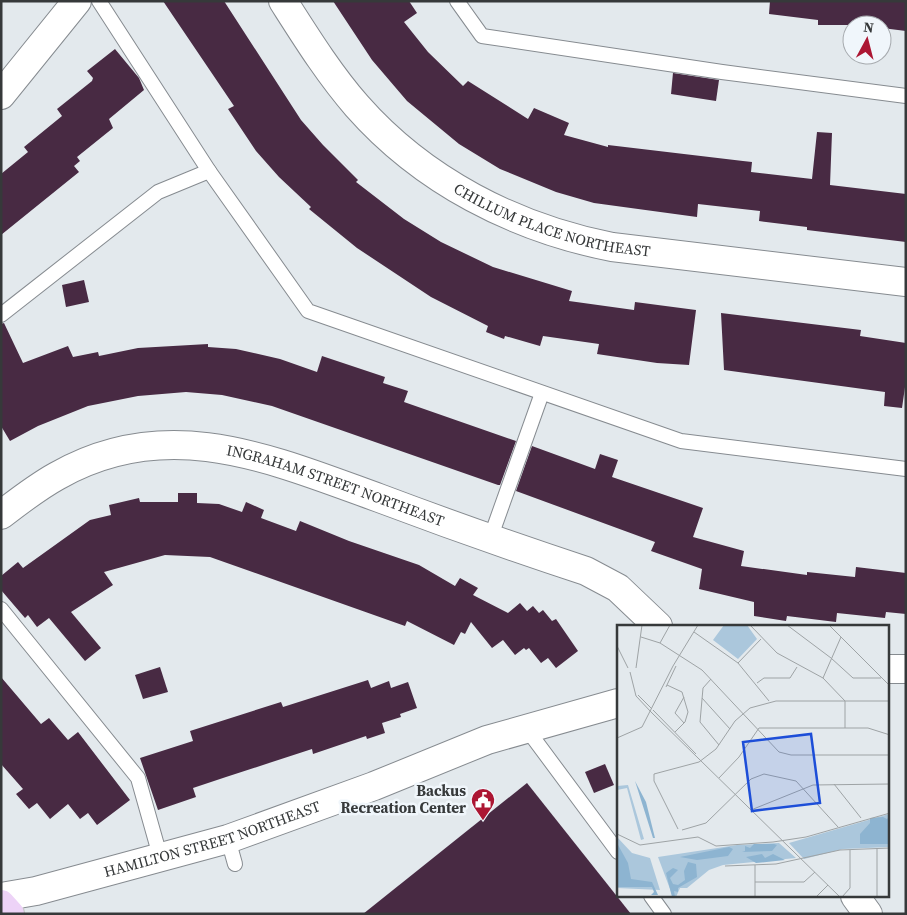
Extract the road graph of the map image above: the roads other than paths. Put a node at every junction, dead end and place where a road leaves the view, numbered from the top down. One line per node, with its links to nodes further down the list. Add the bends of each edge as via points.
1 (77, 1): 5 (street)
2 (99, 1): 7 (lane)
3 (283, 1): 8 (street, CHILLUM PLACE NORTHEAST, via 341,87 405,153 449,183 519,221 612,247)
4 (458, 1): 6 (lane, via 482,36)
5 (1, 95)
6 (906, 96)
7 (210, 171): 9 (lane, via 158,192); 10 (lane, via 308,311)
8 (906, 282)
9 (1, 316)
10 (542, 393): 11 (lane, via 681,441); 13 (lane)
11 (906, 469)
12 (1, 515): 13 (street, INGRAHAM STREET NORTHEAST, via 58,476 96,458 139,448 199,446 258,456)
13 (490, 539): 15 (street, INGRAHAM STREET NORTHEAST, via 599,577 630,598)
14 (1, 609): 21 (lane, via 138,778)
15 (657, 625)
16 (890, 670): 17 (street)
17 (906, 670)
18 (617, 703): 19 (street, HAMILTON STREET NORTHEAST)
19 (526, 728): 20 (lane); 21 (street, HAMILTON STREET NORTHEAST, via 487,740 374,786 232,851)
20 (617, 851)
21 (160, 856): 22 (street, HAMILTON STREET NORTHEAST)
22 (1, 897)
23 (653, 898): 27 (lane)
24 (856, 898): 28 (street)
25 (1, 904): 26 (main road)
26 (10, 914)
27 (664, 914)
28 (868, 914)

